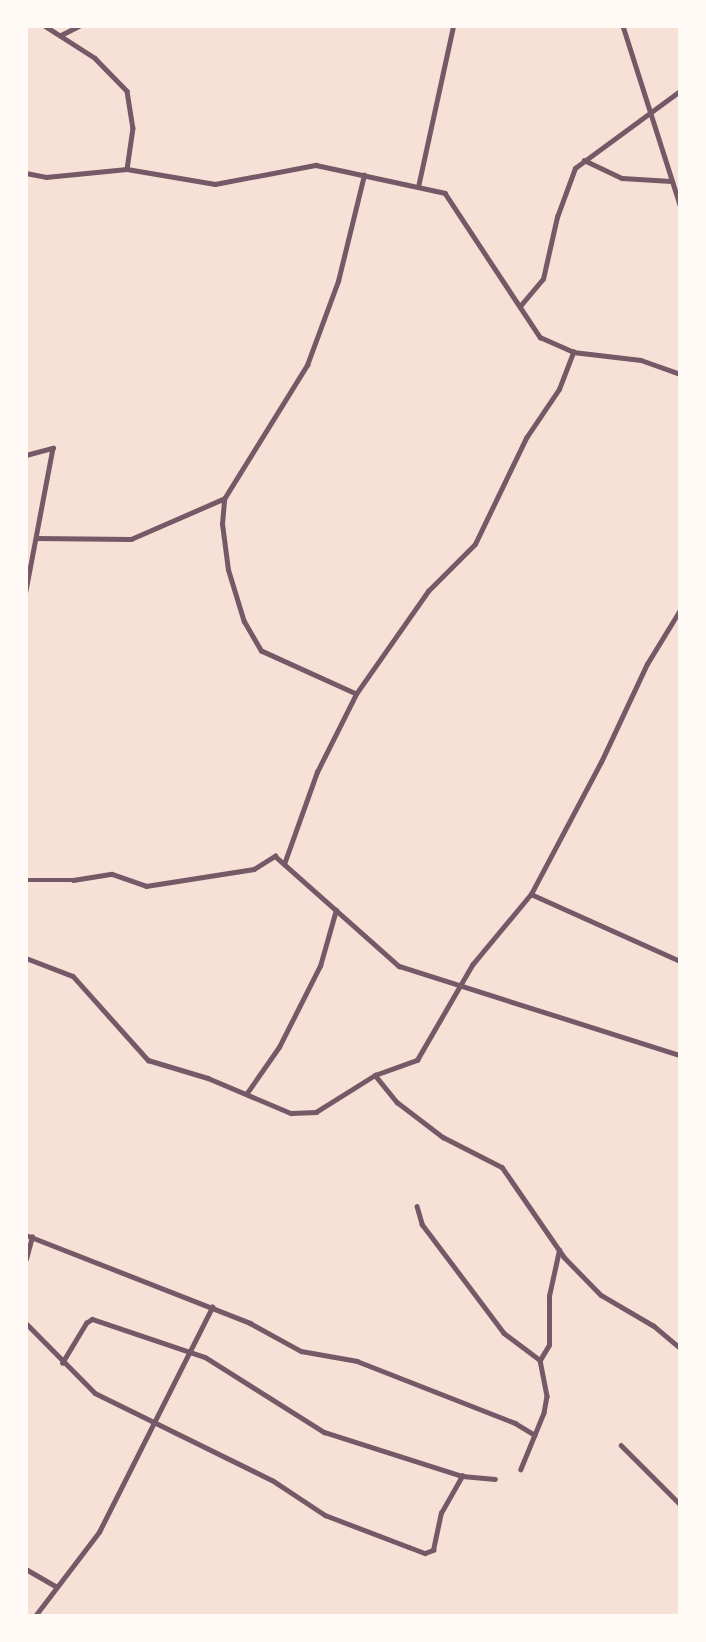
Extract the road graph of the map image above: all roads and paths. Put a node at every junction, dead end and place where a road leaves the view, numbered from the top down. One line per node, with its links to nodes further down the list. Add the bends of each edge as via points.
1 (45, 26): 5 (street)
2 (79, 26): 5 (street)
3 (453, 26): 13 (street)
4 (623, 26): 7 (street)
5 (61, 35): 9 (street, via 95,58 127,91 133,128)
6 (680, 91): 7 (street)
7 (654, 113): 8 (street); 12 (street)
8 (584, 160): 12 (street, via 622,178); 15 (street, via 567,183 543,279)
9 (127, 169): 10 (street, via 46,177); 11 (street, via 215,184 316,165)
10 (26, 173)
11 (364, 175): 13 (street); 19 (street, via 338,281 307,365)
12 (671, 180): 14 (street)
13 (418, 187): 15 (street, via 445,193)
14 (680, 204)
15 (521, 305): 16 (street, via 540,337)
16 (573, 352): 17 (street, via 641,360); 23 (street, via 559,389 526,439 475,544 428,591)
17 (680, 374)
18 (26, 455): 20 (street, via 53,448)
19 (224, 499): 20 (street, via 131,539); 23 (street, via 228,570 244,622 261,651)
20 (36, 538): 21 (street)
21 (26, 591)
22 (680, 610): 26 (street, via 646,664 601,762)
23 (356, 694): 24 (street, via 317,772)
24 (284, 864): 25 (street, via 275,856 254,870 146,886 112,874); 27 (street)
25 (26, 880)
26 (531, 894): 29 (street); 30 (street, via 472,965)
27 (336, 909): 30 (street, via 399,966); 33 (street, via 320,966 279,1047)
28 (26, 958): 33 (street, via 73,976 148,1060)
29 (680, 961)
30 (460, 988): 31 (street); 32 (street, via 417,1060)
31 (680, 1055)
32 (375, 1075): 33 (street, via 316,1112 291,1113); 36 (street, via 397,1102 443,1137 502,1167)
33 (247, 1093)
34 (417, 1206): 42 (street, via 422,1224 504,1334)
35 (29, 1236): 37 (street); 38 (street)
36 (559, 1250): 40 (street, via 601,1294); 42 (street, via 549,1296 549,1345)
37 (26, 1259)
38 (212, 1307): 41 (street); 45 (street, via 301,1351 357,1360)
39 (26, 1323): 43 (street)
40 (680, 1348)
41 (190, 1353): 43 (street, via 92,1319); 44 (street); 48 (street, via 225,1367 324,1432)
42 (540, 1360): 45 (street, via 547,1396)
43 (62, 1364): 44 (street, via 95,1393)
44 (155, 1424): 48 (street, via 272,1480 325,1516 425,1553 433,1550 441,1513); 52 (street, via 99,1532 74,1569)
45 (535, 1435): 47 (street)
46 (621, 1445): 50 (street)
47 (521, 1469)
48 (462, 1476): 49 (street)
49 (495, 1479)
50 (680, 1504)
51 (26, 1569): 52 (street)
52 (55, 1586): 53 (street)
53 (35, 1616)

